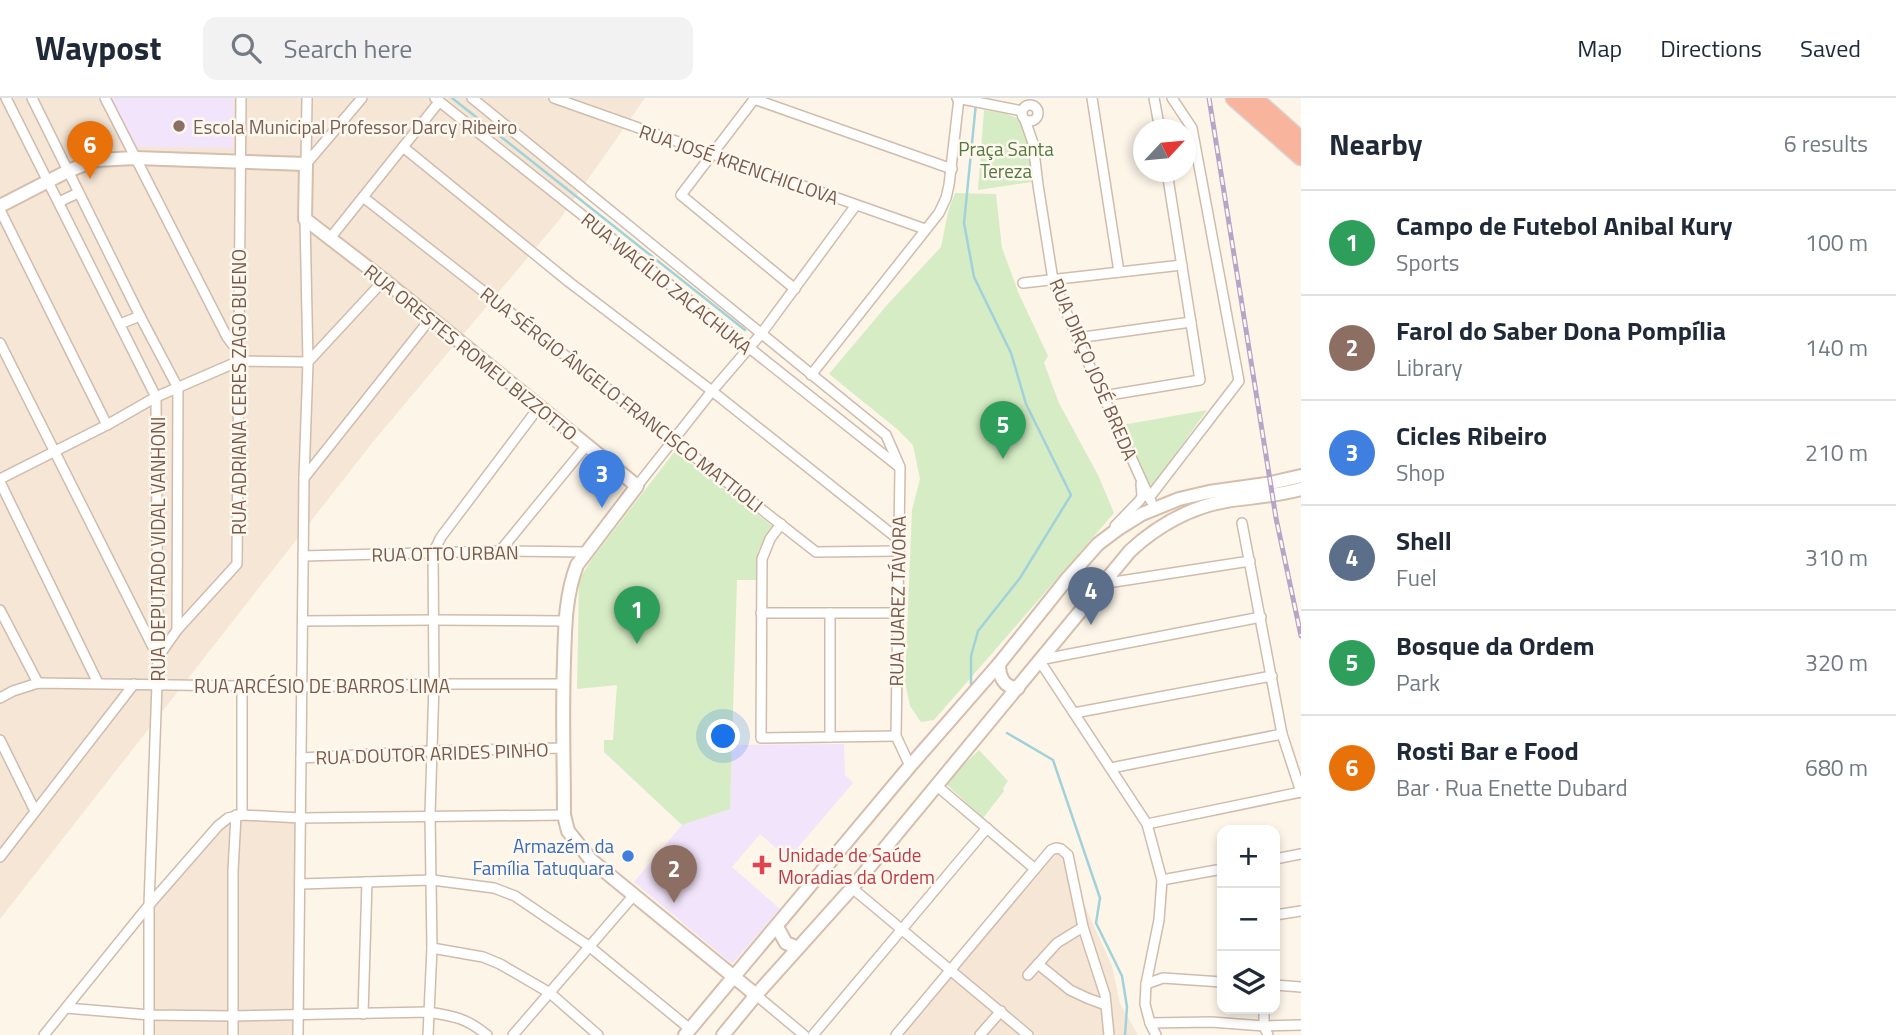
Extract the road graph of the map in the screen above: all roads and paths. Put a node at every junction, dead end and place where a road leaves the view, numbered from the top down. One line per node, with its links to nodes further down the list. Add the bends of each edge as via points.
1 (6, 98): 30 (street, RUA DEPUTADO VIDAL VANHONI)
2 (32, 98): 29 (street, RUA DEPUTADO VIDAL VANHONI)
3 (105, 98): 25 (street)
4 (241, 98): 26 (street, RUA ADRIANA CERES ZAGO BUENO)
5 (307, 98): 27 (street)
6 (362, 98): 27 (street)
7 (472, 98): 50 (street, RUA WACÍLIO ZACACHUKA)
8 (554, 98): 23 (street, RUA JOSÉ KRENCHICLOVA)
9 (755, 98): 23 (street); 28 (street)
10 (1092, 98): 41 (street)
11 (1154, 98): 19 (street)
12 (1172, 98): 74 (street, via 1192,128 1239,381)
13 (1234, 98): 24 (highway)
14 (1254, 98): 20 (highway)
15 (960, 99): 18 (street); 28 (street)
16 (437, 100): 22 (street); 53 (street, RUA WACÍLIO ZACACHUKA)
17 (1037, 107): 18 (street, via 1027,105); 18 (street, via 1031,121); 21 (street, RUA DIRÇO JOSÉ BREDA)
18 (1023, 115): 21 (street, RUA DIRÇO JOSÉ BREDA)
19 (1158, 119)
20 (1301, 138)
21 (1033, 143): 43 (street, RUA DIRÇO JOSÉ BREDA)
22 (403, 147): 33 (street); 58 (street)
23 (710, 155): 35 (street, RUA JOSÉ KRENCHICLOVA); 45 (street, via 681,195)
24 (1301, 157)
25 (136, 158): 26 (main road); 29 (main road, via 96,160); 54 (street)
26 (240, 161): 27 (main road); 54 (street, RUA ADRIANA CERES ZAGO BUENO)
27 (306, 164): 37 (main road)
28 (952, 169): 38 (street, via 946,198)
29 (68, 172): 30 (main road); 32 (street, RUA DEPUTADO VIDAL VANHONI)
30 (49, 181): 34 (street, RUA DEPUTADO VIDAL VANHONI); 36 (main road)
31 (1169, 182): 40 (street)
32 (78, 193): 34 (street); 46 (street, RUA DEPUTADO VIDAL VANHONI)
33 (363, 197): 39 (street); 64 (street, RUA SÉRGIO ÂNGELO FRANCISCO MATTIOLI)
34 (59, 202): 49 (street, RUA DEPUTADO VIDAL VANHONI)
35 (856, 205): 38 (street, RUA JOSÉ KRENCHICLOVA); 45 (street)
36 (0, 208): 62 (street)
37 (305, 219): 39 (main road, RUA ORESTES ROMEU BIZZOTTO); 55 (street)
38 (925, 229): 56 (street)
39 (331, 237): 42 (main road, RUA ORESTES ROMEU BIZZOTTO)
40 (1182, 265): 41 (street); 48 (street)
41 (1119, 272): 43 (street)
42 (384, 280): 47 (main road, RUA ORESTES ROMEU BIZZOTTO); 55 (street)
43 (1053, 280): 44 (street); 51 (street, RUA DIRÇO JOSÉ BREDA)
44 (1023, 283)
45 (795, 289): 50 (street)
46 (140, 316): 49 (street); 57 (street, RUA DEPUTADO VIDAL VANHONI)
47 (431, 318): 61 (main road, RUA ORESTES ROMEU BIZZOTTO); 69 (street)
48 (1191, 322): 51 (street); 59 (street, via 1200,380)
49 (120, 324): 60 (street, RUA DEPUTADO VIDAL VANHONI)
50 (761, 334): 53 (street); 56 (street, RUA WACÍLIO ZACACHUKA)
51 (1077, 338): 59 (street, RUA DIRÇO JOSÉ BREDA)
52 (0, 343): 66 (street)
53 (748, 349): 58 (street); 67 (street, RUA WACÍLIO ZACACHUKA)
54 (239, 357): 55 (street); 57 (street); 96 (street, RUA ADRIANA CERES ZAGO BUENO, via 237,564)
55 (308, 362): 69 (street)
56 (811, 374): 63 (street, RUA WACÍLIO ZACACHUKA)
57 (178, 388): 60 (street); 96 (street, RUA DEPUTADO VIDAL VANHONI)
58 (712, 391): 64 (street); 77 (street)
59 (1103, 396): 70 (street, RUA DIRÇO JOSÉ BREDA)
60 (156, 397): 62 (street); 97 (street, RUA DEPUTADO VIDAL VANHONI)
61 (539, 407): 65 (main road, RUA ORESTES ROMEU BIZZOTTO); 82 (street)
62 (107, 425): 66 (street)
63 (886, 435): 67 (street, RUA JUAREZ TÁVORA)
64 (674, 439): 72 (street); 76 (street, RUA SÉRGIO ÂNGELO FRANCISCO MATTIOLI)
65 (586, 446): 72 (main road, RUA ORESTES ROMEU BIZZOTTO); 79 (street)
66 (54, 451): 71 (street); 99 (street)
67 (900, 467): 77 (street, RUA JUAREZ TÁVORA)
68 (1301, 476): 74 (main road)
69 (304, 478): 83 (street)
70 (1141, 478): 74 (street, RUA DIRÇO JOSÉ BREDA); 78 (street, via 1140,500)
71 (0, 480): 104 (street)
72 (637, 486): 81 (main road)
73 (1301, 489): 86 (main road, via 1213,504 1184,514 1130,551)
74 (1152, 503): 78 (main road)
75 (1242, 523): 84 (street)
76 (781, 524): 80 (street, RUA SÉRGIO ÂNGELO FRANCISCO MATTIOLI, via 816,552); 89 (street, via 762,559)
77 (898, 538): 80 (street, RUA JUAREZ TÁVORA)
78 (1098, 544): 85 (main road)
79 (500, 551): 81 (street, RUA OTTO URBAN); 82 (street, RUA OTTO URBAN)
80 (897, 551): 91 (street, RUA JUAREZ TÁVORA)
81 (586, 552): 95 (main road, via 572,578)
82 (433, 553): 83 (street, RUA OTTO URBAN); 93 (street)
83 (303, 556): 94 (street)
84 (1250, 561): 86 (street); 92 (street)
85 (1067, 579): 87 (main road, via 1083,583); 101 (main road)
86 (1101, 584): 87 (main road)
87 (1091, 601): 100 (main road)
88 (0, 610): 103 (street)
89 (761, 613): 90 (street); 116 (street, via 761,738)
90 (830, 613): 91 (street); 116 (street)
91 (897, 613): 115 (street, RUA JUAREZ TÁVORA)
92 (1261, 617): 100 (street); 102 (street)
93 (434, 620): 94 (street); 95 (street); 106 (street)
94 (303, 621): 110 (street)
95 (565, 621): 107 (main road)
96 (177, 630): 98 (street, RUA ADRIANA CERES ZAGO BUENO)
97 (157, 637): 98 (street); 99 (street, RUA DEPUTADO VIDAL VANHONI)
98 (171, 640): 99 (street, RUA ADRIANA CERES ZAGO BUENO)
99 (158, 657): 108 (street, RUA DEPUTADO VIDAL VANHONI)
100 (1040, 660): 111 (main road); 113 (street)
101 (999, 664): 111 (main road, via 1004,683); 121 (main road)
102 (1272, 676): 113 (street); 114 (street)
103 (38, 683): 104 (street, RUA ARCÉSIO DE BARROS LIMA); 112 (street, RUA ARCÉSIO DE BARROS LIMA)
104 (98, 683): 105 (street, RUA ARCÉSIO DE BARROS LIMA)
105 (134, 684): 108 (street, RUA ARCÉSIO DE BARROS LIMA); 125 (street)
106 (434, 684): 107 (street, RUA ARCÉSIO DE BARROS LIMA); 110 (street, RUA ARCÉSIO DE BARROS LIMA); 119 (street)
107 (563, 684): 118 (main road)
108 (157, 685): 109 (street, RUA ARCÉSIO DE BARROS LIMA); 143 (street, RUA DEPUTADO VIDAL VANHONI)
109 (242, 687): 110 (street, RUA ARCÉSIO DE BARROS LIMA); 126 (street)
110 (302, 687): 120 (street)
111 (1018, 688): 123 (main road)
112 (0, 698)
113 (1074, 713): 122 (street)
114 (1282, 734): 122 (street); 124 (street)
115 (896, 736): 116 (street); 121 (street, RUA JUAREZ TÁVORA)
116 (830, 737)
117 (0, 740): 125 (street)
118 (564, 748): 119 (street, RUA DOUTOR ARIDES PINHO); 128 (main road)
119 (431, 751): 120 (street, RUA DOUTOR ARIDES PINHO); 127 (street)
120 (301, 758): 129 (street)
121 (910, 766): 146 (main road)
122 (1111, 768): 130 (street)
123 (937, 786): 131 (street); 141 (main road)
124 (1301, 792): 130 (street)
125 (35, 811): 133 (street)
126 (239, 815): 129 (street); 143 (street, via 218,826); 169 (street, via 233,871)
127 (430, 815): 128 (street); 129 (street); 137 (street)
128 (564, 815): 142 (main road, via 568,831 591,860)
129 (301, 818): 140 (street)
130 (1147, 824): 138 (street)
131 (987, 828): 135 (street); 148 (street)
132 (1301, 854): 134 (street)
133 (0, 858)
134 (1280, 858)
135 (1035, 869): 147 (street, via 1051,850 1061,849 1068,855); 153 (street)
136 (1217, 870): 138 (street)
137 (432, 880): 139 (street); 149 (street, via 494,888 515,896); 150 (street)
138 (1162, 880): 157 (street)
139 (367, 882): 140 (street); 166 (street)
140 (300, 884): 168 (street)
141 (852, 888): 148 (street); 151 (main road)
142 (634, 895): 149 (street); 155 (main road)
143 (149, 905): 163 (street); 167 (street, RUA DEPUTADO VIDAL VANHONI)
144 (1301, 911): 145 (street)
145 (1280, 914)
146 (777, 927): 151 (main road, via 786,943); 155 (main road)
147 (1083, 927): 152 (street, via 1057,943); 162 (street)
148 (901, 929): 153 (street); 184 (street)
149 (590, 947): 160 (street); 173 (street)
150 (432, 948): 160 (street, via 483,957); 165 (street)
151 (798, 948): 161 (main road)
152 (1038, 964): 154 (street); 162 (street, via 1070,990)
153 (952, 970): 164 (street); 185 (street)
154 (1028, 975)
155 (734, 976): 161 (main road); 173 (main road)
156 (1217, 982): 157 (street, via 1163,978)
157 (1146, 984): 170 (street)
158 (1280, 985): 159 (street)
159 (1301, 987)
160 (550, 993): 180 (street); 181 (street)
161 (757, 995): 182 (main road); 183 (street)
162 (1106, 1005): 188 (street)
163 (66, 1008): 167 (street); 174 (street)
164 (1001, 1011): 186 (street); 187 (street)
165 (429, 1012): 166 (street); 178 (street); 179 (street, via 459,1017)
166 (363, 1014): 168 (street)
167 (150, 1015): 169 (street); 175 (street, RUA DEPUTADO VIDAL VANHONI)
168 (299, 1015): 169 (street); 177 (street)
169 (232, 1016): 176 (street)
170 (1150, 1023): 172 (street, via 1211,1022); 189 (street)
171 (1301, 1025): 172 (street)
172 (1266, 1030)
173 (688, 1032)
174 (44, 1035)
175 (149, 1035)
176 (233, 1035)
177 (298, 1035)
178 (428, 1035)
179 (487, 1035)
180 (513, 1035)
181 (598, 1035)
182 (723, 1035)
183 (804, 1035)
184 (813, 1035)
185 (896, 1035)
186 (981, 1035)
187 (1028, 1035)
188 (1109, 1035)
189 (1156, 1035)

